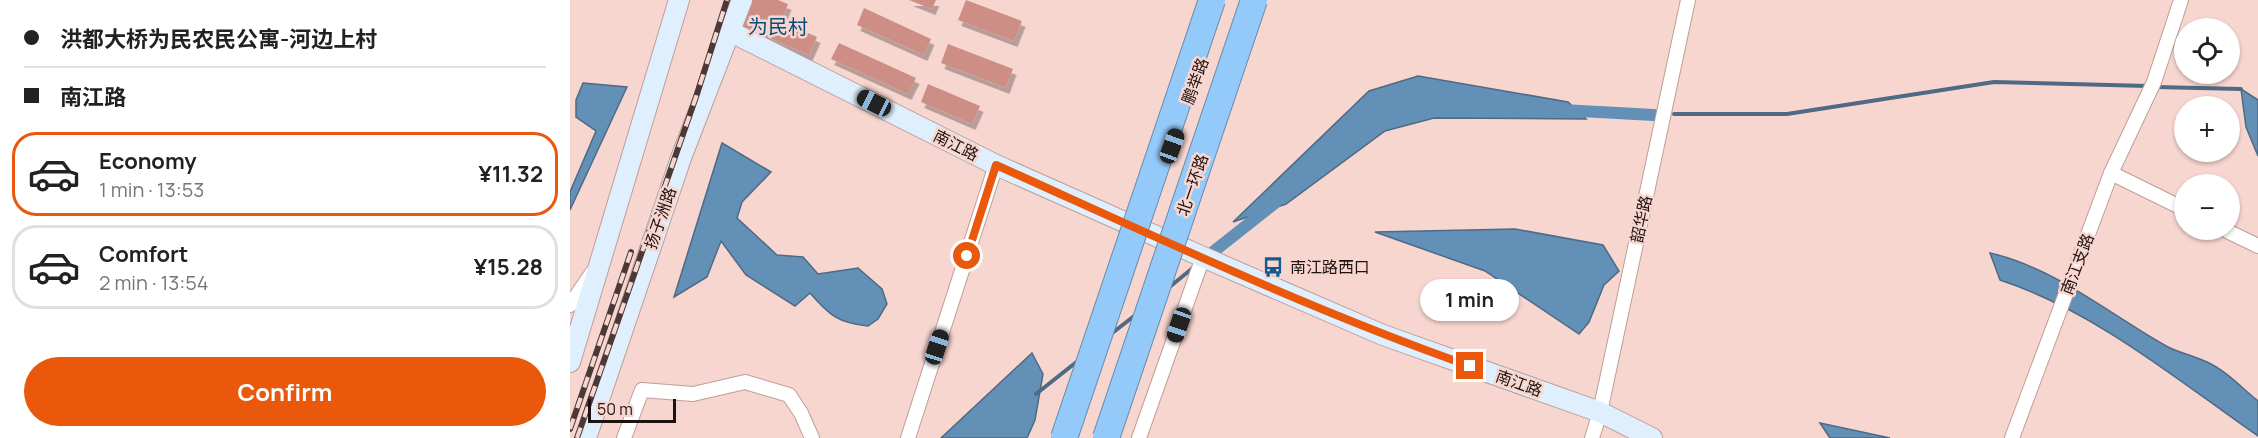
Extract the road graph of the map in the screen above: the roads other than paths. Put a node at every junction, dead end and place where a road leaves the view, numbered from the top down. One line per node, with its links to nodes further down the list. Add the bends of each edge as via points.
1 (679, 0): 15 (main road)
2 (742, 0): 8 (main road, 扬子洲路)
3 (1212, 0): 24 (highway, bridge)
4 (1224, 0): 12 (main road, 鹏举路)
5 (1254, 0): 25 (highway, 北一环路, bridge)
6 (1688, 0): 19 (street, 韶华路)
7 (2181, 0): 10 (street, 南江支路, via 2151,87)
8 (731, 32): 9 (main road, 南江路); 20 (main road, 扬子洲路, via 681,158)
9 (996, 165): 12 (main road, 南江路); 23 (street)
10 (2111, 173): 11 (street); 29 (street, 南江支路)
11 (2174, 204)
12 (1142, 230): 16 (main road, 南江路)
13 (2240, 237): 14 (street)
14 (2258, 246)
15 (603, 256): 17 (street); 18 (main road)
16 (1203, 257): 19 (main road, 南江路, via 1383,335); 26 (street)
17 (570, 305)
18 (570, 362)
19 (1600, 412): 27 (street, 韶华路); 28 (main road, 南江路)
20 (586, 438)
21 (624, 438): 22 (street, via 642,390 693,394 745,382 789,395)
22 (812, 438)
23 (908, 438)
24 (1064, 438)
25 (1106, 438)
26 (1139, 438)
27 (1592, 438)
28 (1652, 438)
29 (2012, 438)

